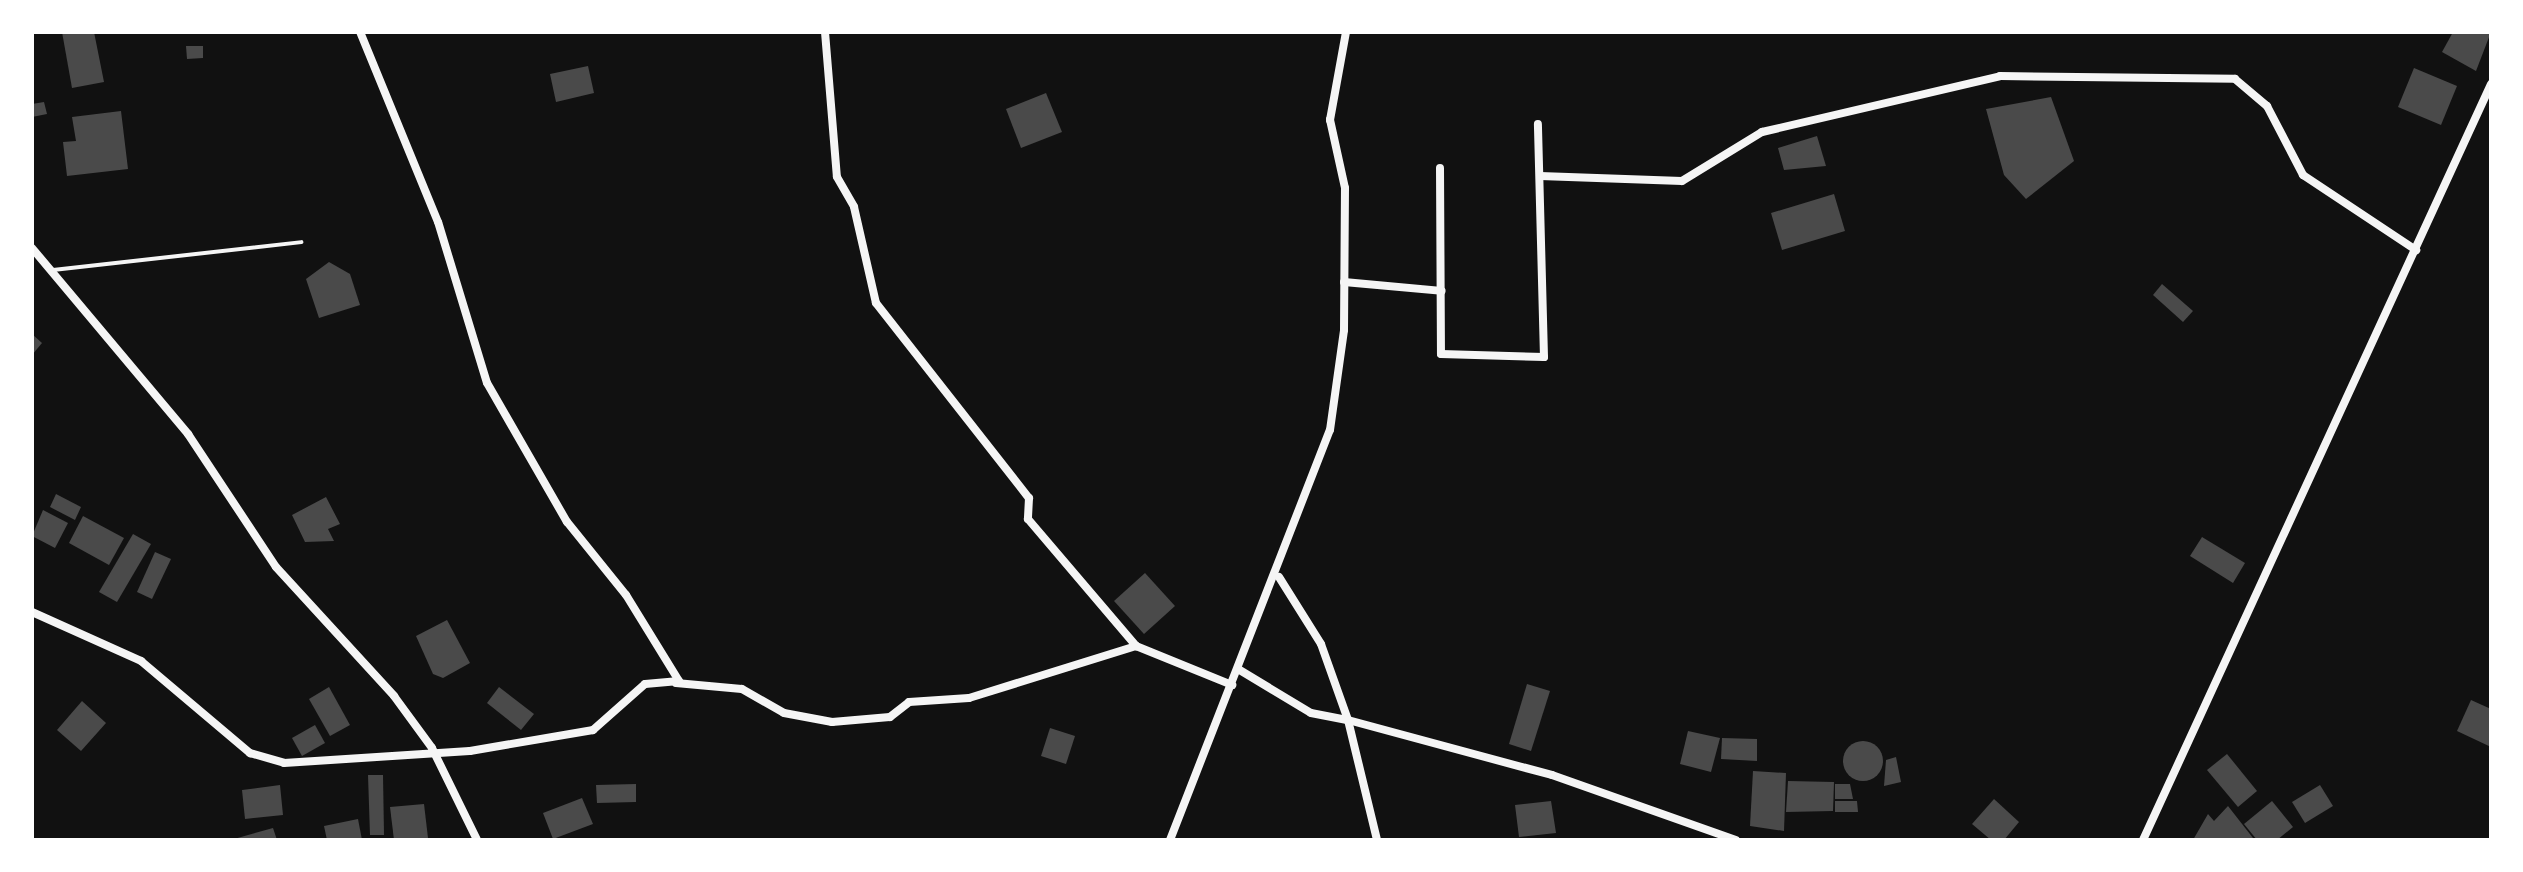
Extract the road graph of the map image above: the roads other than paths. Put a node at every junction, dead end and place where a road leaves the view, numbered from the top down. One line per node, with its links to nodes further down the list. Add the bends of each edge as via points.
1 (360, 32): 18 (street, via 438,222 487,383 567,522 677,672)
2 (825, 32): 16 (street, via 837,177 854,207 876,303 1029,498 1028,519)
3 (1346, 32): 12 (street, via 1330,120 1345,188)
4 (2491, 84): 10 (street)
5 (1538, 124): 7 (street)
6 (1440, 168): 13 (street)
7 (1540, 176): 10 (street, via 1682,181 1762,132 2000,76 2235,79 2267,106 2303,175); 13 (street, via 1544,357 1441,354)
8 (301, 242): 11 (lane)
9 (32, 248): 11 (street)
10 (2416, 250): 26 (street)
11 (50, 270): 21 (street, via 188,434 276,567)
12 (1344, 282): 13 (street); 14 (street, via 1330,430)
13 (1442, 291)
14 (1279, 577): 17 (street); 20 (street, via 1321,644)
15 (32, 612): 21 (street, via 141,661 229,737 269,760 332,762)
16 (1136, 646): 18 (street, via 969,698 909,702 890,717 832,722 784,713 742,689); 19 (street)
17 (1238, 669): 19 (street); 20 (street, via 1311,713)
18 (676, 683): 21 (street, via 645,684 593,730 470,751)
19 (1232, 685): 23 (street)
20 (1348, 720): 24 (street); 25 (street, via 1552,775)
21 (432, 748): 22 (street)
22 (477, 840)
23 (1170, 840)
24 (1377, 840)
25 (1736, 840)
26 (2143, 840)

